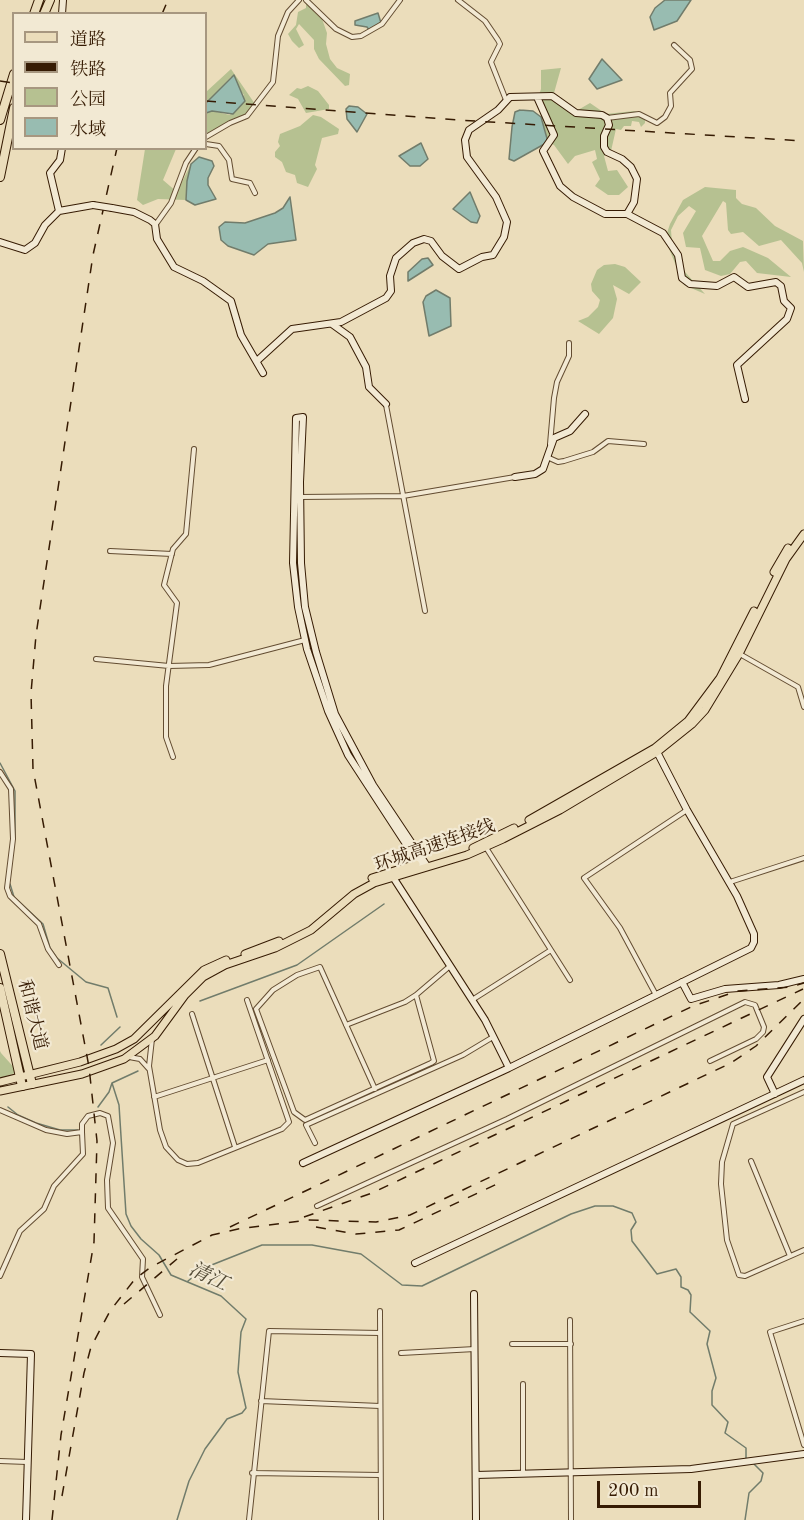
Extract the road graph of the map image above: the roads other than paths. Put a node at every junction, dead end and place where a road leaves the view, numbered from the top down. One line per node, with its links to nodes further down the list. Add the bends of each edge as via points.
1 (299, 0): 12 (street, via 288,12 278,36 273,82 257,106 247,116)
2 (306, 0): 3 (street, via 336,29 352,37 382,24)
3 (400, 0)
4 (458, 0): 8 (street, via 484,21 500,44 491,62)
5 (674, 45): 10 (street, via 690,60 692,69 670,93 671,106 665,117 657,123 639,114)
6 (12, 81): 11 (highway)
7 (537, 97): 8 (street, via 522,95); 10 (street, via 552,96 576,113); 19 (street, via 554,135 543,151 560,186 605,214)
8 (506, 100): 22 (street, via 469,130 465,151 470,164 496,197 507,222 494,255 459,269 431,241 413,243 396,258 390,276 391,291 386,298)
9 (12, 118): 16 (highway)
10 (607, 118): 19 (street, via 604,147 631,167 637,179 634,202)
11 (0, 120)
12 (207, 136)
13 (207, 144): 17 (street, via 219,146 229,160 232,179 250,183)
14 (62, 150): 18 (street, via 60,160 50,173)
15 (195, 150): 20 (street, via 171,203)
16 (0, 177)
17 (255, 193)
18 (59, 210): 20 (street, bridge, via 93,205 144,216); 21 (street, via 31,247 19,250)
19 (627, 214): 26 (street, via 663,233 678,255 682,278 690,284 717,286 734,277 748,287 776,282 781,285 784,301 791,308 787,319 737,365)
20 (155, 224): 24 (street, via 157,239 174,267 231,301 241,335)
21 (0, 242)
22 (332, 324): 24 (street, via 292,329); 27 (street, via 350,338 366,367 369,387)
23 (568, 342): 29 (street, via 569,356 554,398)
24 (258, 360): 25 (street)
25 (263, 373)
26 (745, 399)
27 (386, 404): 34 (street)
28 (585, 414): 29 (street, via 570,431 558,434)
29 (550, 444): 32 (street)
30 (644, 444): 32 (street, via 608,441 593,452 564,461)
31 (194, 449): 39 (street, via 186,534)
32 (548, 456): 33 (street, via 540,471)
33 (515, 477): 34 (street)
34 (403, 496): 35 (street); 40 (street)
35 (300, 497): 41 (street, via 303,417 297,418 293,563); 52 (street, via 305,607 335,714)
36 (804, 527): 42 (main road, 环城高速连接线, via 782,557)
37 (804, 534): 42 (main road, 环城高速连接线, via 786,559)
38 (110, 551): 39 (street)
39 (172, 554): 44 (street, via 165,585 177,603)
40 (425, 611)
41 (305, 640): 44 (street, via 209,665); 52 (street, via 328,711 348,755)
42 (737, 652): 45 (street, via 798,687); 46 (main road, 环城高速连接线, via 701,707)
43 (96, 660): 44 (street)
44 (169, 666): 47 (street, via 166,737)
45 (804, 707)
46 (656, 750): 49 (street); 50 (main road, 环城高速连接线)
47 (173, 756)
48 (0, 772): 57 (street, via 11,789 13,838 7,888 10,896 39,924)
49 (687, 810): 54 (street); 64 (street, via 584,878 629,943)
50 (484, 845): 52 (main road, 环城高速连接线); 55 (street)
51 (804, 858): 54 (street)
52 (423, 865): 53 (main road, 环城高速连接线)
53 (390, 874): 58 (street); 71 (main road, 环城高速连接线, via 354,894 311,930 203,977 184,995); 77 (main road, 环城高速连接线, via 353,890 290,937 204,970 134,1039 81,1062)
54 (730, 882): 61 (street, via 754,942 751,948)
55 (551, 950): 60 (street); 66 (street)
56 (0, 954): 77 (highway, 和谐大道)
57 (59, 965)
58 (451, 966): 63 (street); 66 (street)
59 (804, 979): 61 (street, via 779,985 725,988 690,999)
60 (570, 980)
61 (682, 982): 64 (street)
62 (0, 988): 81 (highway, 和谐大道)
63 (416, 995): 69 (street); 83 (street, via 434,1060)
64 (656, 995): 75 (street)
65 (247, 1000): 73 (street)
66 (472, 1000): 70 (street)
67 (192, 1014): 78 (street)
68 (804, 1018): 86 (street, via 767,1077)
69 (346, 1025): 83 (street); 83 (street, via 320,967 273,990 256,1009 299,1119 305,1120)
70 (494, 1037): 75 (street); 90 (street, via 306,1125)
71 (152, 1038): 72 (main road, 环城高速连接线); 76 (street)
72 (126, 1058): 76 (street, via 143,1061); 82 (main road, 环城高速连接线, via 82,1074)
73 (268, 1060): 78 (street); 91 (street, via 289,1122 282,1129)
74 (710, 1061): 94 (street, via 763,1032 755,1005 745,1002 507,1119)
75 (509, 1068): 93 (street)
76 (150, 1072): 87 (street)
77 (29, 1075): 81 (main road, 环城高速连接线); 82 (highway, 和谐大道)
78 (213, 1078): 87 (street); 91 (street)
79 (804, 1080): 86 (street)
80 (0, 1082): 81 (main road, 环城高速连接线)
81 (21, 1082): 82 (main road, 环城高速连接线); 84 (main road, 环城高速连接线)
82 (32, 1084)
83 (375, 1089)
84 (0, 1091)
85 (804, 1092): 96 (street, via 733,1124 722,1162 723,1223 740,1275)
86 (775, 1094): 97 (street)
87 (154, 1097): 91 (street, via 166,1147 178,1160 187,1164 198,1162)
88 (0, 1110): 89 (street, via 46,1130 67,1134)
89 (82, 1131): 98 (street, via 83,1154 54,1186 44,1209 20,1231); 101 (street, via 88,1116 104,1114 110,1119 113,1143 107,1180 108,1208 143,1259 142,1277)
90 (315, 1143)
91 (235, 1147)
92 (751, 1161): 96 (street)
93 (303, 1162)
94 (317, 1206)
95 (804, 1250): 96 (street)
96 (790, 1256)
97 (415, 1263)
98 (0, 1276)
99 (474, 1294): 107 (street)
100 (380, 1311): 104 (street)
101 (160, 1315)
102 (570, 1320): 106 (street)
103 (804, 1321): 113 (street, via 770,1332)
104 (380, 1333): 111 (street, via 269,1331); 112 (street)
105 (512, 1344): 106 (street)
106 (570, 1344): 118 (street)
107 (475, 1349): 109 (street); 121 (street)
108 (0, 1353): 116 (street, via 31,1354)
109 (401, 1353)
110 (523, 1384): 120 (street)
111 (261, 1401): 112 (street); 117 (street)
112 (380, 1406): 119 (street)
113 (804, 1445)
114 (804, 1454): 118 (street, via 691,1469)
115 (0, 1461): 116 (street)
116 (28, 1462): 122 (street)
117 (252, 1473): 119 (street); 123 (street)
118 (571, 1473): 120 (street); 126 (street)
119 (380, 1474): 124 (street)
120 (524, 1474): 121 (street)
121 (476, 1475): 125 (street)
122 (26, 1520)
123 (249, 1520)
124 (381, 1520)
125 (476, 1520)
126 (571, 1520)

